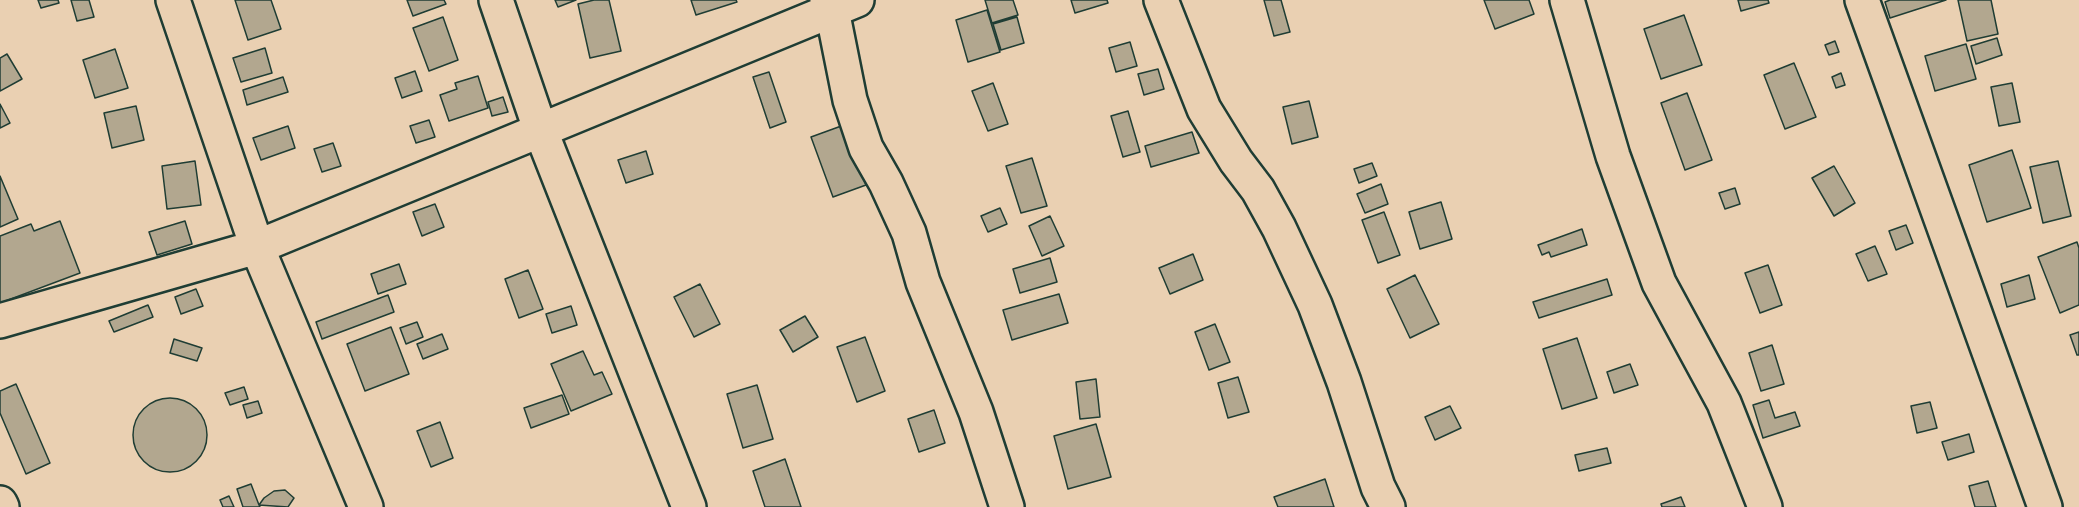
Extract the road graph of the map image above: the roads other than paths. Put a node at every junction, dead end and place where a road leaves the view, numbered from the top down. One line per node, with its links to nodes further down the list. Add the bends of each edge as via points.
1 (173, 0): 8 (street)
2 (496, 0): 7 (street)
3 (1161, 0): 13 (street, via 1204,109 1280,228 1315,305)
4 (1567, 0): 14 (street, via 1612,156 1659,283 1724,403)
5 (1862, 0): 15 (street)
6 (839, 3): 7 (street); 12 (street, via 850,100 866,148 909,233 923,282 976,412)
7 (540, 129): 8 (street); 11 (street)
8 (257, 247): 9 (street); 10 (street)
9 (0, 321)
10 (366, 507)
11 (689, 507)
12 (1007, 507)
13 (1388, 507)
14 (1765, 507)
15 (2045, 507)

